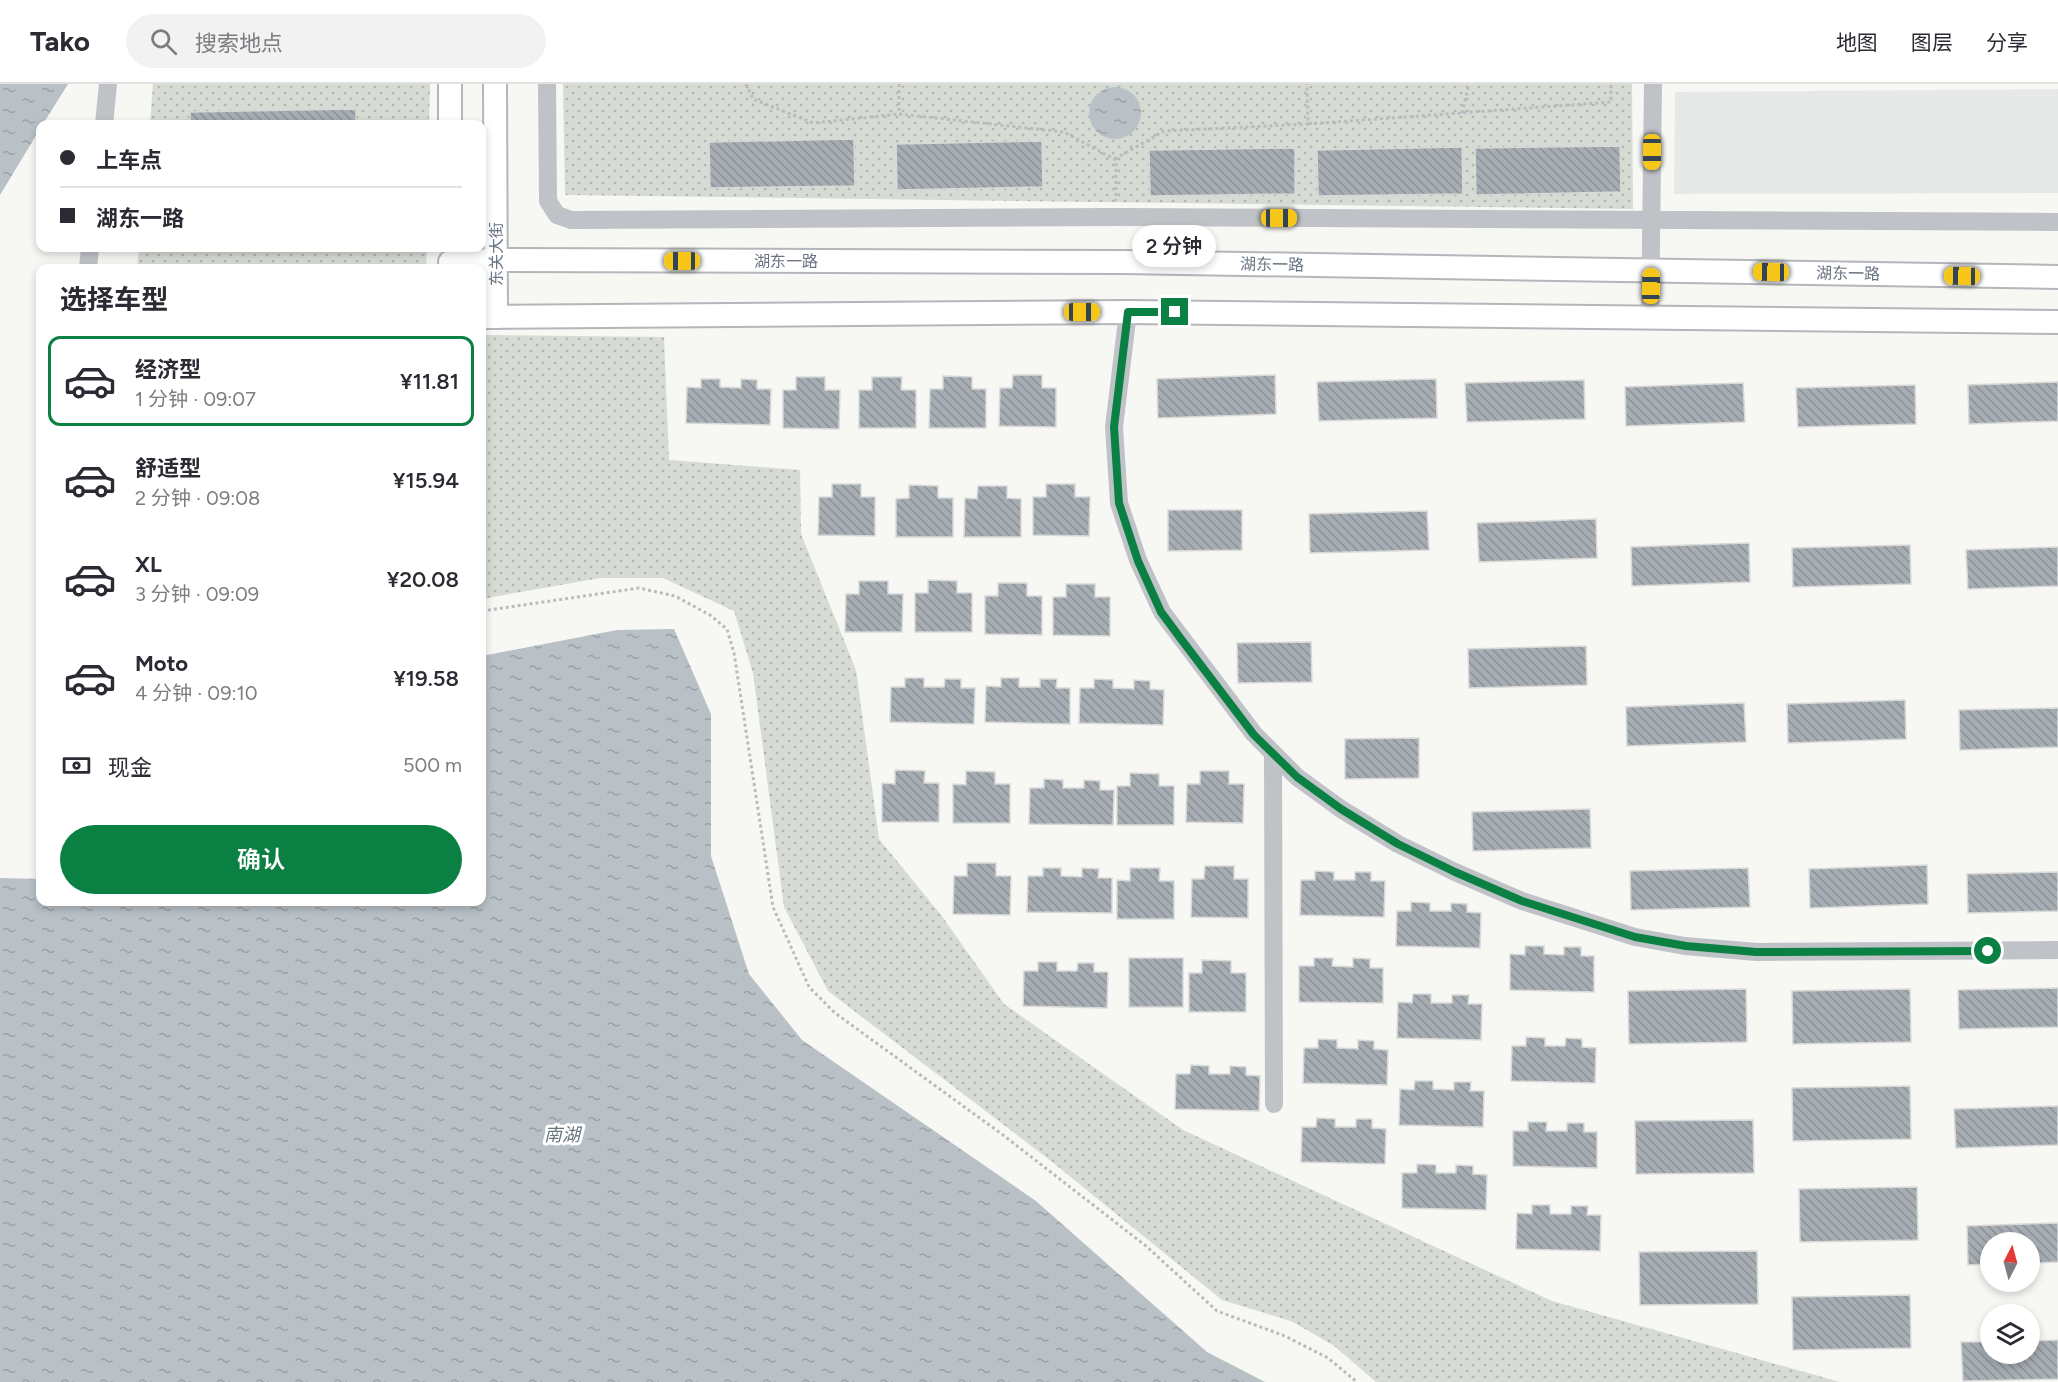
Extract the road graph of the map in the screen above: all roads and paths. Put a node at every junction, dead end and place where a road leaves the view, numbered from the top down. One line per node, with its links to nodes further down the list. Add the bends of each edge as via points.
1 (108, 84): 13 (street)
2 (450, 84): 14 (main road)
3 (495, 84): 21 (main road, 东关大街)
4 (547, 84): 17 (street, via 548,201 556,215 571,220)
5 (746, 84): 12 (path, via 753,99 813,123)
6 (899, 84): 12 (path)
7 (1307, 84): 15 (path)
8 (1469, 84): 11 (path)
9 (1611, 84): 11 (path, via 1611,102)
10 (1653, 84): 18 (street)
11 (1462, 113): 15 (path)
12 (900, 114): 16 (path, via 1064,132)
13 (104, 120)
14 (450, 120)
15 (1308, 124): 16 (path, via 1164,131)
16 (1115, 159): 17 (path)
17 (1116, 217): 18 (street)
18 (1652, 219): 19 (street); 22 (street)
19 (2058, 222)
20 (450, 259): 21 (main road, 湖东一路)
21 (496, 260): 22 (main road, 湖东一路, via 1124,262); 25 (main road, 东关大街)
22 (1651, 270): 23 (main road, 湖东一路); 26 (street)
23 (2058, 277)
24 (1128, 312): 25 (main road); 26 (main road); 29 (street, via 1114,427 1119,503 1138,561 1161,612 1254,735)
25 (489, 317)
26 (1650, 318): 27 (main road)
27 (2058, 322)
28 (486, 610): 32 (path, via 639,588 675,596 727,629 734,653 772,907 809,987 835,1013 1003,1135 1146,1246 1217,1311 1285,1336 1328,1358)
29 (1273, 753): 30 (street, via 1297,777 1398,844 1522,901 1635,937 1756,952); 31 (street)
30 (2058, 950)
31 (1274, 1104)
32 (1357, 1382)

